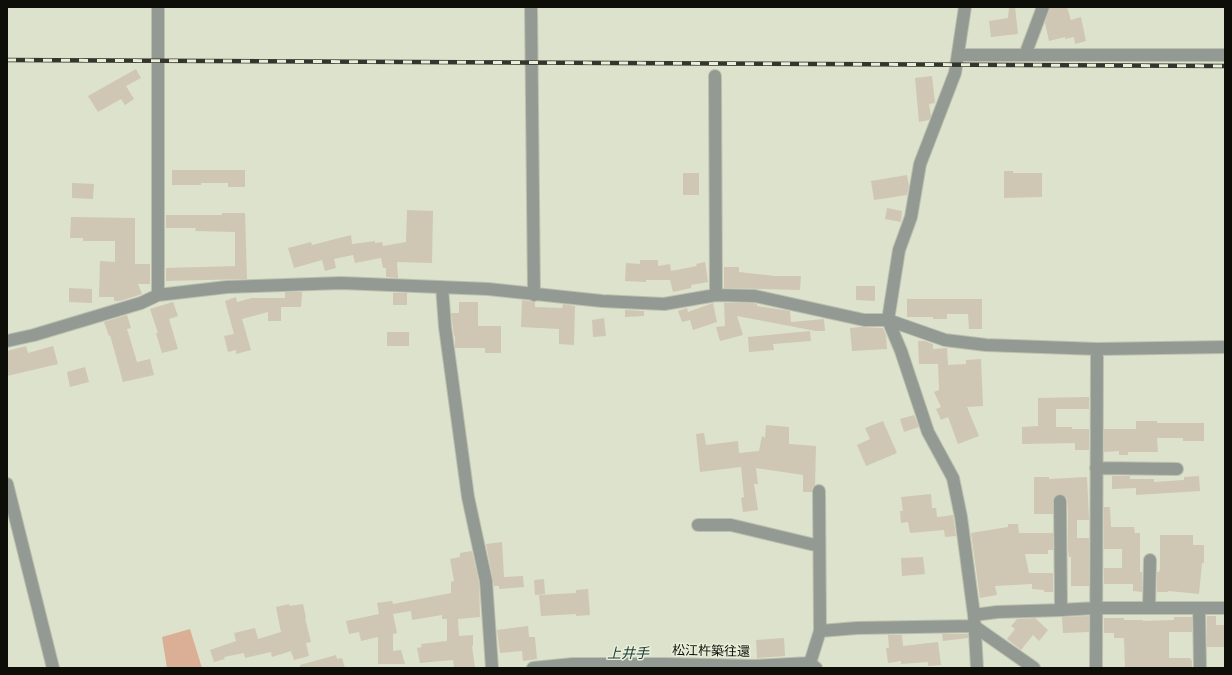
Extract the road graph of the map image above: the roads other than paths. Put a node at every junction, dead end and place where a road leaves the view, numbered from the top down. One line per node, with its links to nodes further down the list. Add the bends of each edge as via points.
1 (158, 7): 11 (street)
2 (531, 7): 10 (street)
3 (965, 7): 5 (street)
4 (1043, 7): 6 (street)
5 (958, 55): 6 (street); 13 (street, via 955,73 920,164 911,217 899,250)
6 (1025, 55): 7 (street)
7 (1225, 55)
8 (715, 76): 12 (street)
9 (442, 287): 10 (street); 11 (street, via 341,283 227,287); 34 (street, via 468,497 486,581)
10 (534, 294): 12 (street, via 602,302 664,304)
11 (158, 295): 14 (street, via 141,303)
12 (716, 295): 13 (street, via 755,296 864,320)
13 (888, 320): 16 (street, via 945,340 986,345); 30 (street, via 928,432 953,478 961,517)
14 (7, 341)
15 (1225, 347): 16 (street)
16 (1097, 349): 17 (street)
17 (1096, 468): 18 (street); 26 (street)
18 (1177, 469)
19 (7, 487): 33 (street)
20 (819, 491): 23 (street)
21 (1060, 500): 29 (street)
22 (698, 525): 23 (street, via 731,525)
23 (819, 546): 31 (street)
24 (1150, 560): 25 (street)
25 (1150, 607): 26 (street); 27 (street)
26 (1096, 608): 29 (street); 38 (street)
27 (1199, 608): 28 (street); 39 (street)
28 (1225, 608)
29 (1061, 610): 30 (street, via 997,612)
30 (974, 620): 31 (street); 36 (street); 37 (street)
31 (820, 631): 32 (street)
32 (813, 666): 35 (street, 松江杵築往還, via 573,664)
33 (53, 668)
34 (492, 668)
35 (533, 668)
36 (977, 668)
37 (1034, 668)
38 (1096, 668)
39 (1200, 668)

